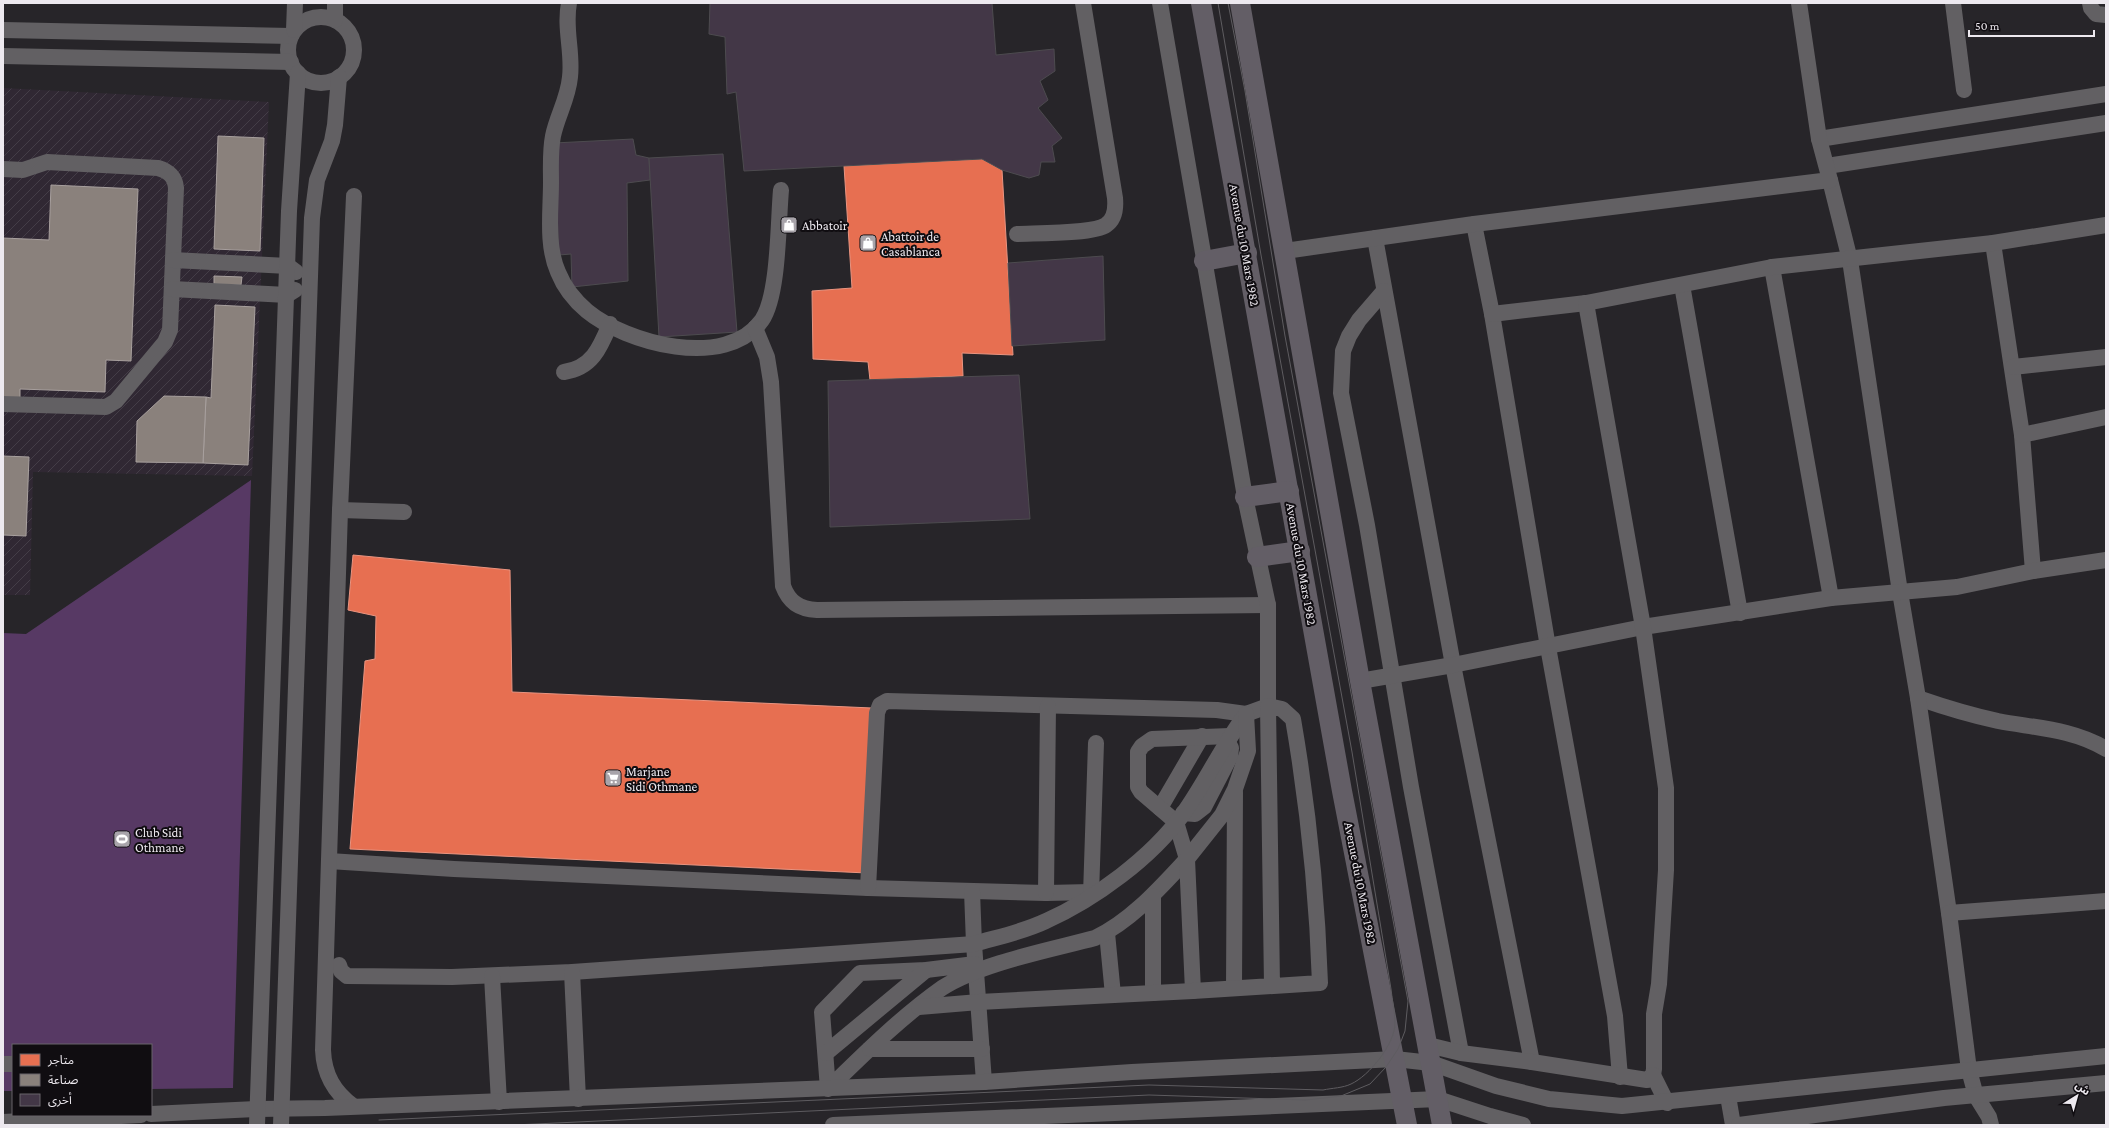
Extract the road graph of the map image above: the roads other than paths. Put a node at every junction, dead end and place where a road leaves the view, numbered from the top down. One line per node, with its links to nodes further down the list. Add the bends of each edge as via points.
1 (295, 3): 14 (street)
2 (335, 3): 12 (street)
3 (568, 3): 45 (street, via 567,33 571,75 566,100 553,136 551,250 558,273 570,294 588,312)
4 (1083, 3): 28 (street, via 1115,210 1110,222 1098,229)
5 (1160, 3): 35 (street)
6 (1201, 3): 32 (main road, Avenue du 10 Mars 1982)
7 (1240, 3): 31 (main road)
8 (1799, 3): 21 (street)
9 (1953, 3): 18 (street)
10 (2090, 3): 11 (street, via 2096,14)
11 (2106, 15)
12 (335, 20): 14 (street, via 313,18 303,22); 17 (street, via 351,37 354,48 347,69)
13 (3, 30): 14 (street)
14 (292, 33): 16 (street, via 288,54)
15 (3, 56): 16 (street)
16 (294, 68): 17 (street, via 307,79 318,82 329,82); 36 (street)
17 (339, 77): 38 (street, via 332,141 317,180 314,196)
18 (1964, 90)
19 (2106, 94): 21 (street)
20 (2106, 123): 23 (street)
21 (1819, 139): 23 (street)
22 (3, 169): 33 (street, via 23,170 47,162 165,170 175,181 176,188)
23 (1828, 173): 26 (street); 34 (street)
24 (781, 190): 46 (street, via 773,295 769,308)
25 (354, 196): 55 (street)
26 (1474, 224): 29 (street); 44 (street)
27 (2106, 225): 30 (street)
28 (1017, 234)
29 (1375, 238): 31 (street); 41 (street)
30 (1993, 243): 34 (street); 48 (street)
31 (1285, 251): 69 (main road)
32 (1247, 253): 35 (main road); 53 (main road, Avenue du 10 Mars 1982)
33 (173, 260): 36 (street); 40 (street)
34 (1850, 260): 37 (street); 61 (street)
35 (1204, 261): 54 (street)
36 (288, 266): 38 (street); 42 (street)
37 (1772, 267): 39 (street); 62 (street)
38 (309, 281): 42 (street); 127 (street)
39 (1682, 284): 43 (street); 64 (street)
40 (172, 289): 42 (street); 50 (street, via 168,336 112,404 101,408)
41 (1384, 291): 67 (street); 68 (street, via 1349,336 1343,351 1341,393)
42 (286, 295): 126 (street)
43 (1586, 303): 44 (street); 65 (street)
44 (1492, 314): 66 (street)
45 (610, 324): 46 (street, via 650,342 687,347 727,345); 49 (street, via 601,346 591,360 578,368)
46 (755, 328): 63 (street, via 767,357 771,382 783,586 789,598 801,608 824,610)
47 (2106, 357): 48 (street)
48 (2013, 367): 52 (street)
49 (564, 372)
50 (3, 404)
51 (2106, 417): 52 (street)
52 (2022, 435): 60 (street)
53 (1289, 491): 54 (main road); 57 (main road, Avenue du 10 Mars 1982)
54 (1244, 497): 58 (street)
55 (340, 510): 56 (street); 82 (street)
56 (404, 512)
57 (1300, 551): 58 (main road); 110 (main road, Avenue du 10 Mars 1982, via 1342,791)
58 (1257, 557): 63 (street)
59 (2106, 560): 60 (street)
60 (2033, 571): 61 (street, via 1957,586)
61 (1900, 592): 62 (street); 70 (street)
62 (1831, 598): 64 (street)
63 (1268, 605): 72 (street)
64 (1740, 614): 65 (street)
65 (1643, 627): 66 (street); 113 (street, via 1664,763 1667,814 1661,947 1654,1014)
66 (1548, 647): 67 (street); 114 (street, via 1615,1016)
67 (1453, 665): 68 (street); 111 (street)
68 (1394, 675): 69 (street); 107 (street, via 1411,786)
69 (1360, 681): 108 (main road)
70 (1918, 698): 77 (street, via 1948,709 1990,719 2068,733 2085,738); 89 (street)
71 (1048, 706): 73 (street, via 1217,710); 83 (street, via 887,701 880,705 877,714); 85 (street)
72 (1268, 706): 73 (street); 97 (street); 97 (street, via 1282,709 1294,719 1305,791 1318,923 1320,982)
73 (1246, 714): 75 (street); 78 (street, via 1248,751)
74 (1202, 736): 75 (street); 79 (street); 79 (street, via 1152,739 1138,752 1138,787)
75 (1229, 738): 80 (street)
76 (1096, 743): 86 (street)
77 (2106, 750)
78 (1235, 789): 81 (street, via 1222,815); 98 (street)
79 (1160, 808): 80 (street)
80 (1180, 818): 81 (street); 86 (street, via 1144,856)
81 (1187, 860): 87 (street); 99 (street)
82 (329, 861): 83 (street); 125 (street, via 324,1060 335,1090)
83 (868, 888): 84 (street)
84 (972, 891): 85 (street); 91 (street)
85 (1046, 893): 86 (street)
86 (1091, 894): 91 (street, via 1045,922)
87 (1153, 896): 90 (street); 100 (street)
88 (2106, 901): 89 (street)
89 (1949, 912): 112 (street)
90 (1107, 933): 93 (street); 101 (street)
91 (974, 944): 93 (street); 95 (street)
92 (339, 965): 96 (street, via 341,972 347,976)
93 (976, 968): 94 (street); 102 (street); 103 (street, via 943,988)
94 (926, 970): 106 (street); 106 (street, via 860,973 822,1012)
95 (572, 972): 96 (street); 120 (street)
96 (492, 976): 123 (street)
97 (1272, 985): 98 (street)
98 (1234, 988): 99 (street)
99 (1193, 992): 100 (street)
100 (1153, 993): 101 (street)
101 (1113, 995): 102 (street)
102 (979, 1002): 103 (street); 105 (street)
103 (919, 1007): 104 (street)
104 (870, 1049): 105 (street); 117 (street)
105 (982, 1049): 115 (street)
106 (826, 1053): 117 (street)
107 (1461, 1053): 108 (street); 111 (street)
108 (1429, 1054): 110 (street); 121 (main road); 124 (street, via 1496,1086 1549,1099 1622,1106)
109 (2106, 1056): 112 (street)
110 (1395, 1059): 115 (street); 122 (main road, Avenue du 10 Mars 1982)
111 (1532, 1062): 114 (street)
112 (1969, 1070): 118 (street); 119 (street)
113 (1653, 1075): 114 (street, via 1647,1080); 124 (street)
114 (1620, 1077)
115 (984, 1082): 117 (street)
116 (2106, 1083): 119 (street)
117 (828, 1089): 120 (street)
118 (1728, 1096): 124 (street); 138 (street)
119 (1976, 1096): 139 (street); 140 (street)
120 (578, 1099): 123 (street)
121 (1438, 1099): 122 (street); 136 (main road); 137 (street)
122 (1402, 1100): 134 (street); 135 (main road, Avenue du 10 Mars 1982)
123 (499, 1102): 125 (street)
124 (1667, 1103)
125 (353, 1106): 127 (street)
126 (258, 1109): 127 (street); 128 (street); 132 (street)
127 (282, 1109): 133 (street)
128 (152, 1114)
129 (133, 1116): 130 (street)
130 (108, 1119): 131 (street)
131 (3, 1122)
132 (257, 1125)
133 (281, 1125)
134 (833, 1125)
135 (1407, 1125)
136 (1442, 1125)
137 (1524, 1125)
138 (1733, 1125)
139 (1739, 1125)
140 (1991, 1125)

